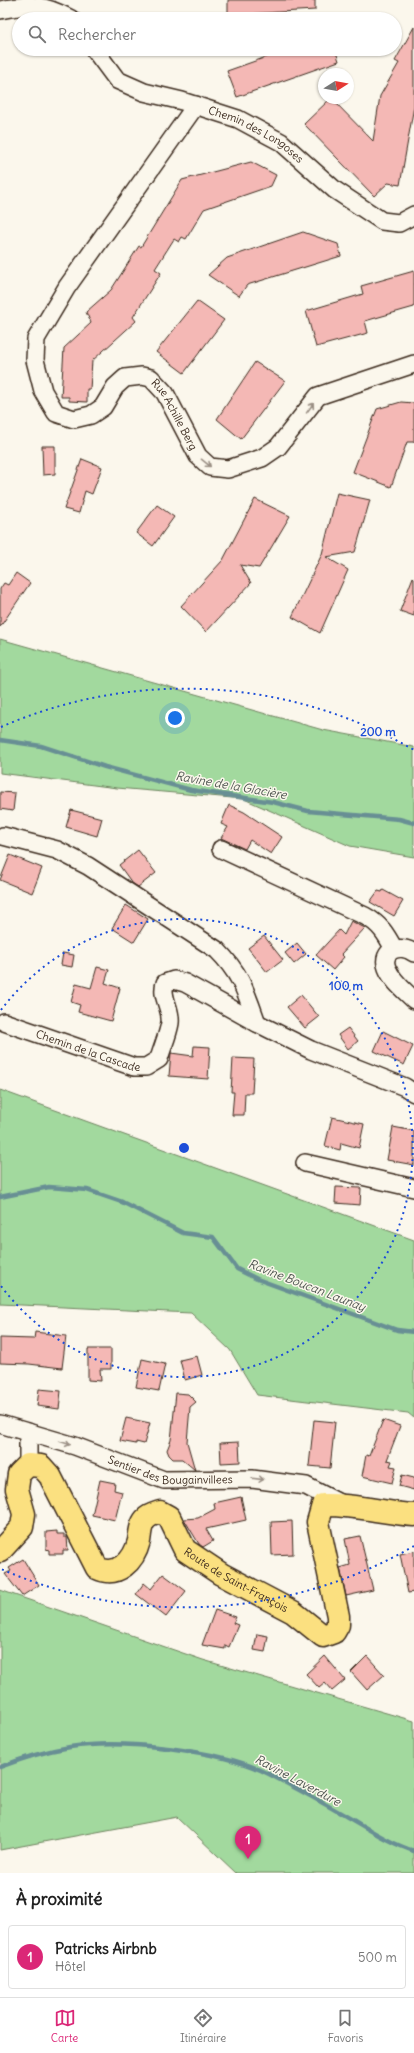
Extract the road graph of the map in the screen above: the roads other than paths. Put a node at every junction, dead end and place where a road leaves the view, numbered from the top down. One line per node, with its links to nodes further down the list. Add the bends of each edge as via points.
1 (0, 10): 2 (street, via 35,5)
2 (58, 12)
3 (99, 56): 4 (street, Chemin des Longoses, via 117,80 144,92)
4 (196, 106): 5 (street, Chemin des Longoses, via 238,119 281,142 335,190 382,221 399,223); 6 (street, Rue Achille Berg, one-way to 6, via 67,287 36,339 35,360 43,391 56,413 74,419 92,415 103,407 115,387 125,378 150,378 165,393 198,456 210,467 228,469 262,458 278,447 318,396)
5 (414, 215)
6 (414, 364)
7 (3, 836): 13 (street, via 57,850 88,866 216,950 229,962 241,979)
8 (221, 849): 9 (street, via 366,916 385,932)
9 (394, 949): 10 (street, via 401,947); 11 (street, via 385,960 387,969)
10 (414, 953)
11 (414, 1000)
12 (4, 1022): 13 (street, Chemin de la Cascade, via 134,1067 146,1067 159,1059 170,1022 162,990 165,983 174,980 185,983)
13 (257, 1023): 14 (street, Chemin de la Cascade, via 311,1050 405,1087)
14 (414, 1093)
15 (305, 1163): 16 (street)
16 (414, 1188)
17 (0, 1424): 18 (street, Sentier des Bougainvillees)
18 (28, 1432): 19 (street); 20 (street, Sentier des Bougainvillees, one-way to 20, via 75,1446 164,1480 252,1479 306,1486)
19 (28, 1465): 20 (main road, Route de Saint-François, via 41,1466 50,1476 97,1568 105,1572 119,1571 125,1566 139,1543 143,1523 150,1515 160,1512 169,1517 185,1550 221,1574 293,1612 323,1636 334,1632 338,1625 338,1616 318,1522 323,1505); 22 (main road, via 19,1474 17,1489 24,1514 22,1528)
20 (341, 1504): 21 (main road, Route de Saint-François)
21 (414, 1515)
22 (0, 1551)

